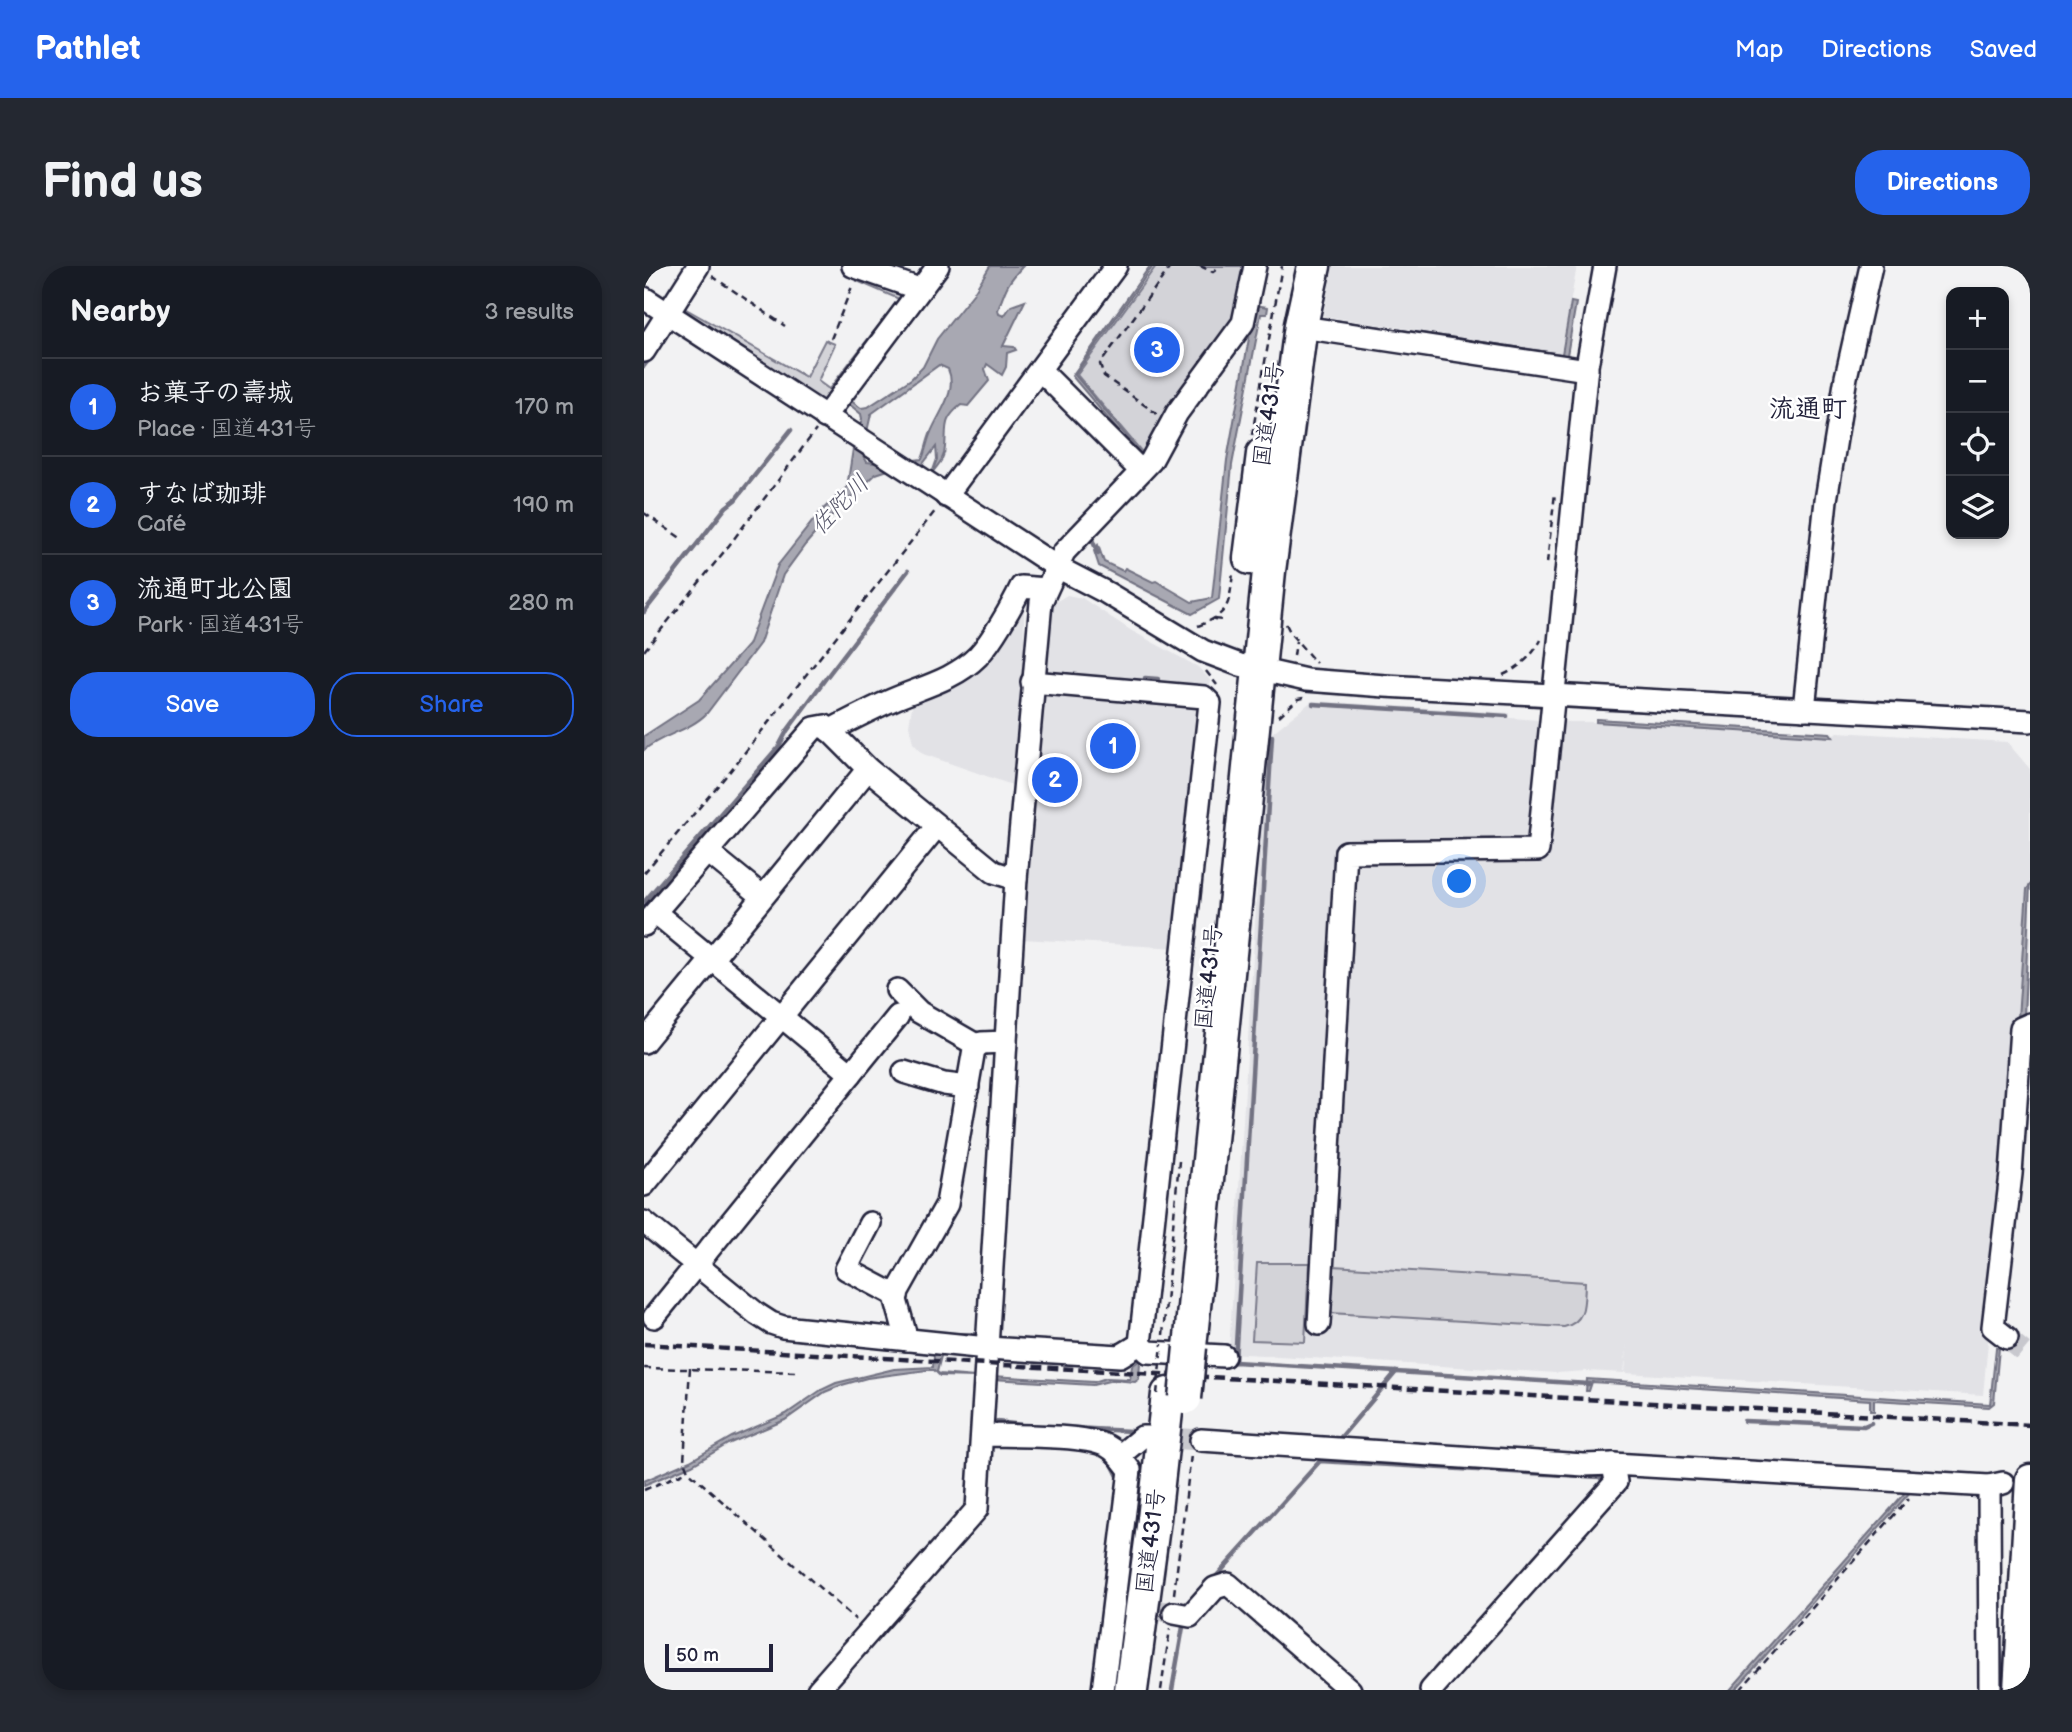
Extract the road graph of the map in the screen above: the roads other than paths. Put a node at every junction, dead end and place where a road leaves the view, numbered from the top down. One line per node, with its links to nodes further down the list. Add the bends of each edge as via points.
1 (698, 266): 12 (street)
2 (938, 266): 10 (street)
3 (1116, 266): 15 (street)
4 (1255, 266): 18 (street, via 1243,323)
5 (1295, 266): 22 (highway, 国道431号, via 1255,510)
6 (1314, 266): 22 (highway, 国道431号)
7 (1605, 266): 16 (street)
8 (1871, 266): 25 (street, via 1846,377 1826,500)
9 (856, 267): 10 (street)
10 (919, 289): 17 (street)
11 (644, 298): 12 (street)
12 (667, 314): 14 (street); 17 (street)
13 (1315, 329): 16 (street)
14 (644, 351)
15 (1040, 370): 18 (street); 19 (street)
16 (1587, 370): 24 (street)
17 (830, 420): 19 (street)
18 (1141, 471): 20 (street, via 1064,552)
19 (943, 494): 20 (street)
20 (1057, 567): 21 (street); 22 (street, via 1203,652)
21 (1046, 589): 23 (street, via 1038,617); 27 (street, via 1021,587 979,655 954,674)
22 (1249, 668): 24 (street, via 1306,680); 57 (highway, 国道431号)
23 (1032, 682): 31 (street); 54 (street, via 1203,697 1210,703)
24 (1555, 696): 25 (street); 51 (street, via 1538,850 1346,852)
25 (1804, 709): 26 (street)
26 (2030, 722)
27 (829, 731): 28 (street); 30 (street, via 825,726 814,728)
28 (868, 769): 29 (street); 32 (street)
29 (937, 826): 31 (street, via 994,872); 37 (street)
30 (708, 852): 32 (street); 33 (street)
31 (1016, 879): 40 (street)
32 (762, 896): 34 (street)
33 (650, 919): 34 (street)
34 (711, 958): 37 (street); 39 (street)
35 (897, 990): 41 (street, via 919,1012)
36 (898, 1016): 43 (street)
37 (782, 1017): 43 (street); 45 (street)
38 (2026, 1026): 52 (street, via 1993,1327)
39 (644, 1042)
40 (1006, 1042): 41 (street); 55 (street)
41 (978, 1046): 44 (street)
42 (904, 1072): 44 (street)
43 (851, 1074): 48 (street)
44 (968, 1087): 49 (street, via 944,1212)
45 (644, 1185)
46 (644, 1222): 48 (street)
47 (870, 1223): 49 (street, via 846,1269)
48 (696, 1265): 50 (street); 53 (street, via 771,1323)
49 (897, 1296): 53 (street)
50 (654, 1317)
51 (1319, 1324)
52 (2007, 1338)
53 (907, 1340): 55 (street)
54 (1140, 1344): 55 (street, via 1120,1356); 56 (street, via 1148,1352)
55 (987, 1348): 58 (street)
56 (1224, 1356)
57 (1170, 1396): 67 (highway, 国道431号); 68 (highway, 国道431号, via 1172,1521)
58 (983, 1435): 61 (street, via 1087,1440); 65 (street, via 977,1509)
59 (1147, 1437): 61 (street)
60 (1197, 1442): 62 (street)
61 (1119, 1456): 66 (street, via 1130,1470 1119,1604)
62 (1613, 1464): 63 (street); 70 (street, via 1616,1482)
63 (2007, 1483): 71 (street); 72 (main road)
64 (1173, 1615): 69 (street, via 1190,1616 1215,1588 1228,1584)
65 (818, 1690)
66 (1103, 1690)
67 (1131, 1690)
68 (1148, 1690)
69 (1350, 1690)
70 (1431, 1690)
71 (1990, 1690)
72 (2018, 1690)

